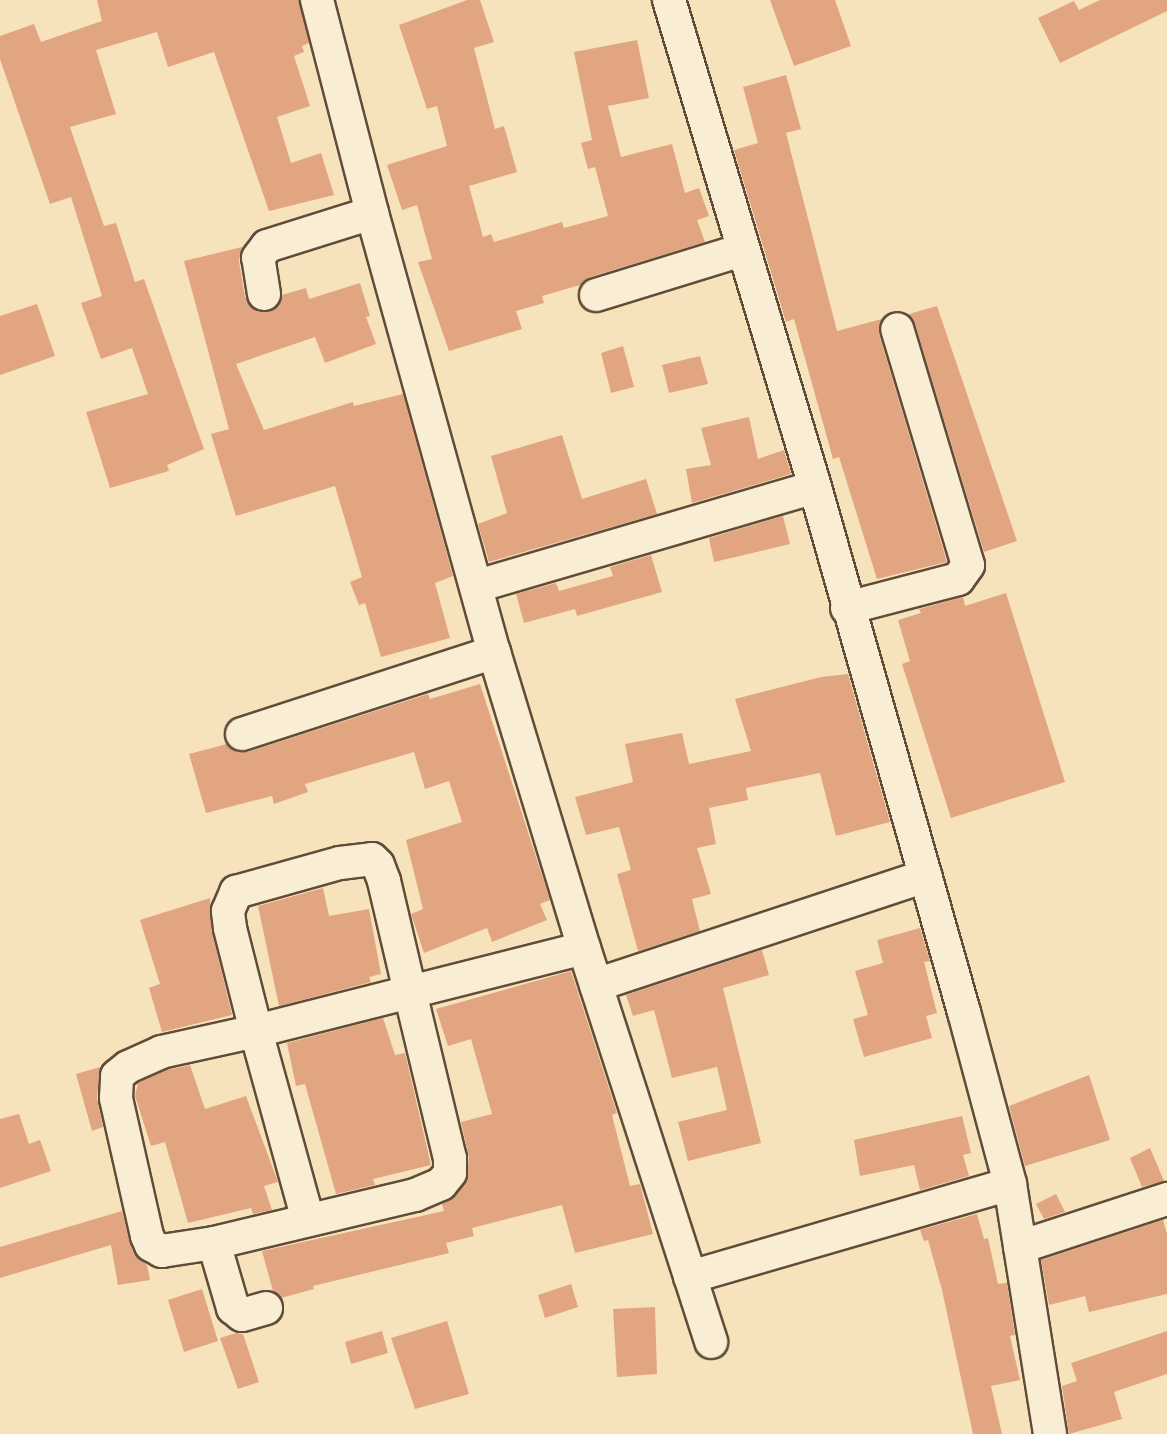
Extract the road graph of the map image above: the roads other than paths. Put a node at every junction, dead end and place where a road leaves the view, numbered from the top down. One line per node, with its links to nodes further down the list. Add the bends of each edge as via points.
1 (317, 0): 3 (street)
2 (669, 0): 4 (street)
3 (372, 213): 5 (street, via 267,246 258,258); 9 (street)
4 (742, 250): 6 (street); 8 (street)
5 (264, 294)
6 (596, 295)
7 (897, 329): 10 (street, via 968,565 958,579)
8 (815, 487): 9 (street); 10 (street)
9 (477, 586): 11 (street)
10 (847, 608): 13 (street)
11 (494, 652): 12 (street); 14 (street)
12 (242, 734)
13 (925, 876): 15 (street); 18 (street)
14 (584, 948): 15 (street); 16 (street)
15 (596, 985): 23 (street)
16 (410, 992): 17 (street); 17 (street, via 378,865 372,859 340,863 253,886 232,897 230,928); 20 (street, via 450,1173 441,1184 415,1195)
17 (256, 1031): 20 (street); 21 (street, via 161,1052 117,1076 116,1098 151,1245 162,1251)
18 (1010, 1184): 22 (street); 23 (street)
19 (1167, 1199): 22 (street)
20 (308, 1220): 21 (street)
21 (214, 1243): 24 (street, via 233,1308 242,1315)
22 (1020, 1247): 26 (street)
23 (690, 1277): 25 (street)
24 (266, 1308)
25 (711, 1342)
26 (1050, 1434)

